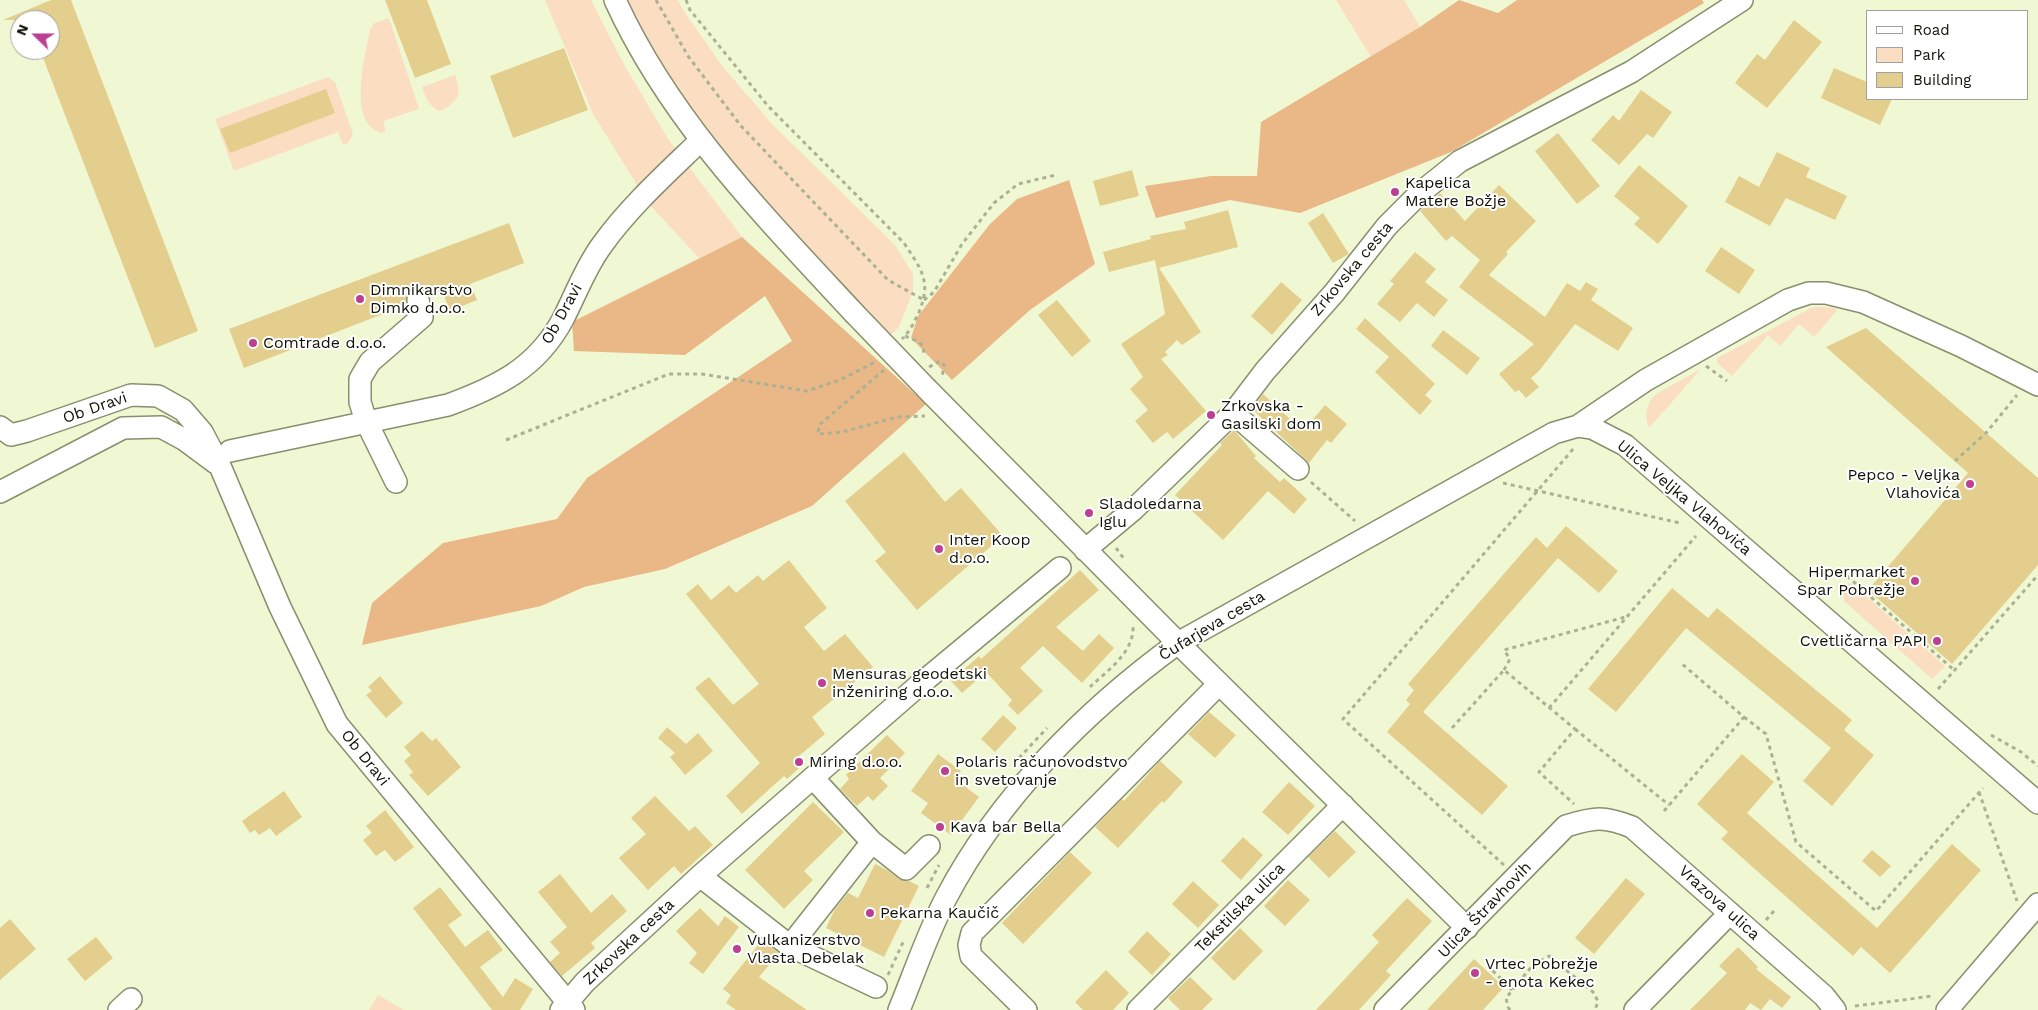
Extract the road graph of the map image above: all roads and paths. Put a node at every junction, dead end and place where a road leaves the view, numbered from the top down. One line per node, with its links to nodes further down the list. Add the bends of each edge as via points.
1 (615, 0): 5 (street, via 664,90)
2 (657, 0): 8 (path, via 688,56 741,126 888,280)
3 (686, 0): 8 (path, via 690,10 768,106 904,243 920,268 926,285)
4 (1742, 0): 15 (street, Zrkovska cesta, via 1631,72 1460,161 1420,193 1387,226 1334,293 1265,370)
5 (701, 140): 17 (street, Ob Dravi, via 648,190 603,243 542,352 521,371 448,405); 33 (street, bridge, via 780,234 927,390)
6 (1056, 176): 8 (path, via 1018,184 994,203 962,244 934,292)
7 (418, 300): 17 (street, via 422,317 370,362 360,379 360,402)
8 (924, 300): 9 (path, via 916,319)
9 (900, 341)
10 (881, 359): 20 (path, via 840,380 807,391 702,374 669,374)
11 (1703, 364): 13 (path)
12 (887, 365): 16 (path, via 883,373 819,425 818,434 844,432 897,418 924,415)
13 (1728, 381)
14 (2033, 382): 18 (street, via 1863,302 1826,293 1809,293 1788,300 1646,380); 23 (path)
15 (1233, 413): 24 (street); 33 (street, Zrkovska cesta)
16 (932, 419)
17 (366, 421): 22 (street, Ob Dravi); 25 (street)
18 (1578, 426): 39 (street, Čufarjeva cesta, via 1554,433); 54 (street, Ulica Veljka Vlahovića, via 1592,428 1625,445)
19 (0, 427): 22 (street, Ob Dravi, via 11,435 27,432 131,395 158,396 184,410)
20 (506, 440)
21 (1574, 448): 27 (path)
22 (225, 459): 28 (street, Ob Dravi, via 161,427 123,428); 74 (street, Ob Dravi, via 280,607 337,724)
23 (1955, 462)
24 (1298, 469): 29 (path)
25 (396, 482)
26 (1502, 483): 27 (path)
27 (1537, 491): 30 (path); 61 (path, via 1343,719)
28 (0, 492)
29 (1356, 521)
30 (1680, 523)
31 (1696, 536): 38 (path)
32 (1113, 544): 34 (path)
33 (1085, 550): 39 (street)
34 (1124, 560)
35 (1060, 568): 51 (street, Zrkovska cesta)
36 (2038, 575): 42 (path)
37 (1847, 576): 42 (path)
38 (1629, 616): 41 (path, via 1504,650 1510,659); 45 (path)
39 (1178, 643): 43 (street); 76 (street, Čufarjeva cesta, via 1079,725 1042,764 984,835 945,899)
40 (1681, 662): 46 (path)
41 (1504, 670): 45 (path); 47 (path)
42 (1954, 670): 44 (path)
43 (1219, 684): 55 (street); 77 (street, via 972,933 971,956)
44 (1938, 689)
45 (1549, 708): 48 (path)
46 (1744, 717): 53 (path, via 1766,734 1796,842 1876,911); 56 (path)
47 (1452, 728)
48 (1575, 729): 56 (path); 58 (path, via 1539,772)
49 (1990, 734): 50 (path)
50 (2038, 766)
51 (813, 778): 59 (street); 62 (street, Zrkovska cesta)
52 (1983, 788): 53 (path)
53 (1979, 792): 63 (path)
54 (2038, 803)
55 (1343, 805): 68 (street); 78 (street, Tekstilska ulica)
56 (1668, 805): 57 (path)
57 (1664, 811)
58 (1585, 813): 66 (street, Vrazova ulica, via 1632,827); 68 (street, Ulica Štravhovih, via 1566,826)
59 (872, 842): 60 (street, via 906,869); 69 (street)
60 (928, 846)
61 (1506, 868)
62 (700, 876): 69 (street); 74 (street, Zrkovska cesta, via 585,982)
63 (2017, 902)
64 (2038, 904): 73 (street)
65 (1774, 911): 67 (path)
66 (1730, 913): 75 (street, Vrazova ulica, via 1824,996); 82 (street)
67 (1762, 924)
68 (1467, 928): 79 (street, Ulica Štravhovih)
69 (790, 946): 71 (street)
70 (1487, 965): 72 (path)
71 (876, 987)
72 (1512, 990): 80 (path, via 1506,998); 81 (path, via 1532,966 1550,956 1593,992 1598,1001)
73 (1940, 1003): 75 (path)
74 (568, 1008)
75 (1845, 1008)
76 (899, 1010)
77 (1026, 1010)
78 (1138, 1010)
79 (1385, 1010)
80 (1510, 1010)
81 (1595, 1010)
82 (1635, 1010)

